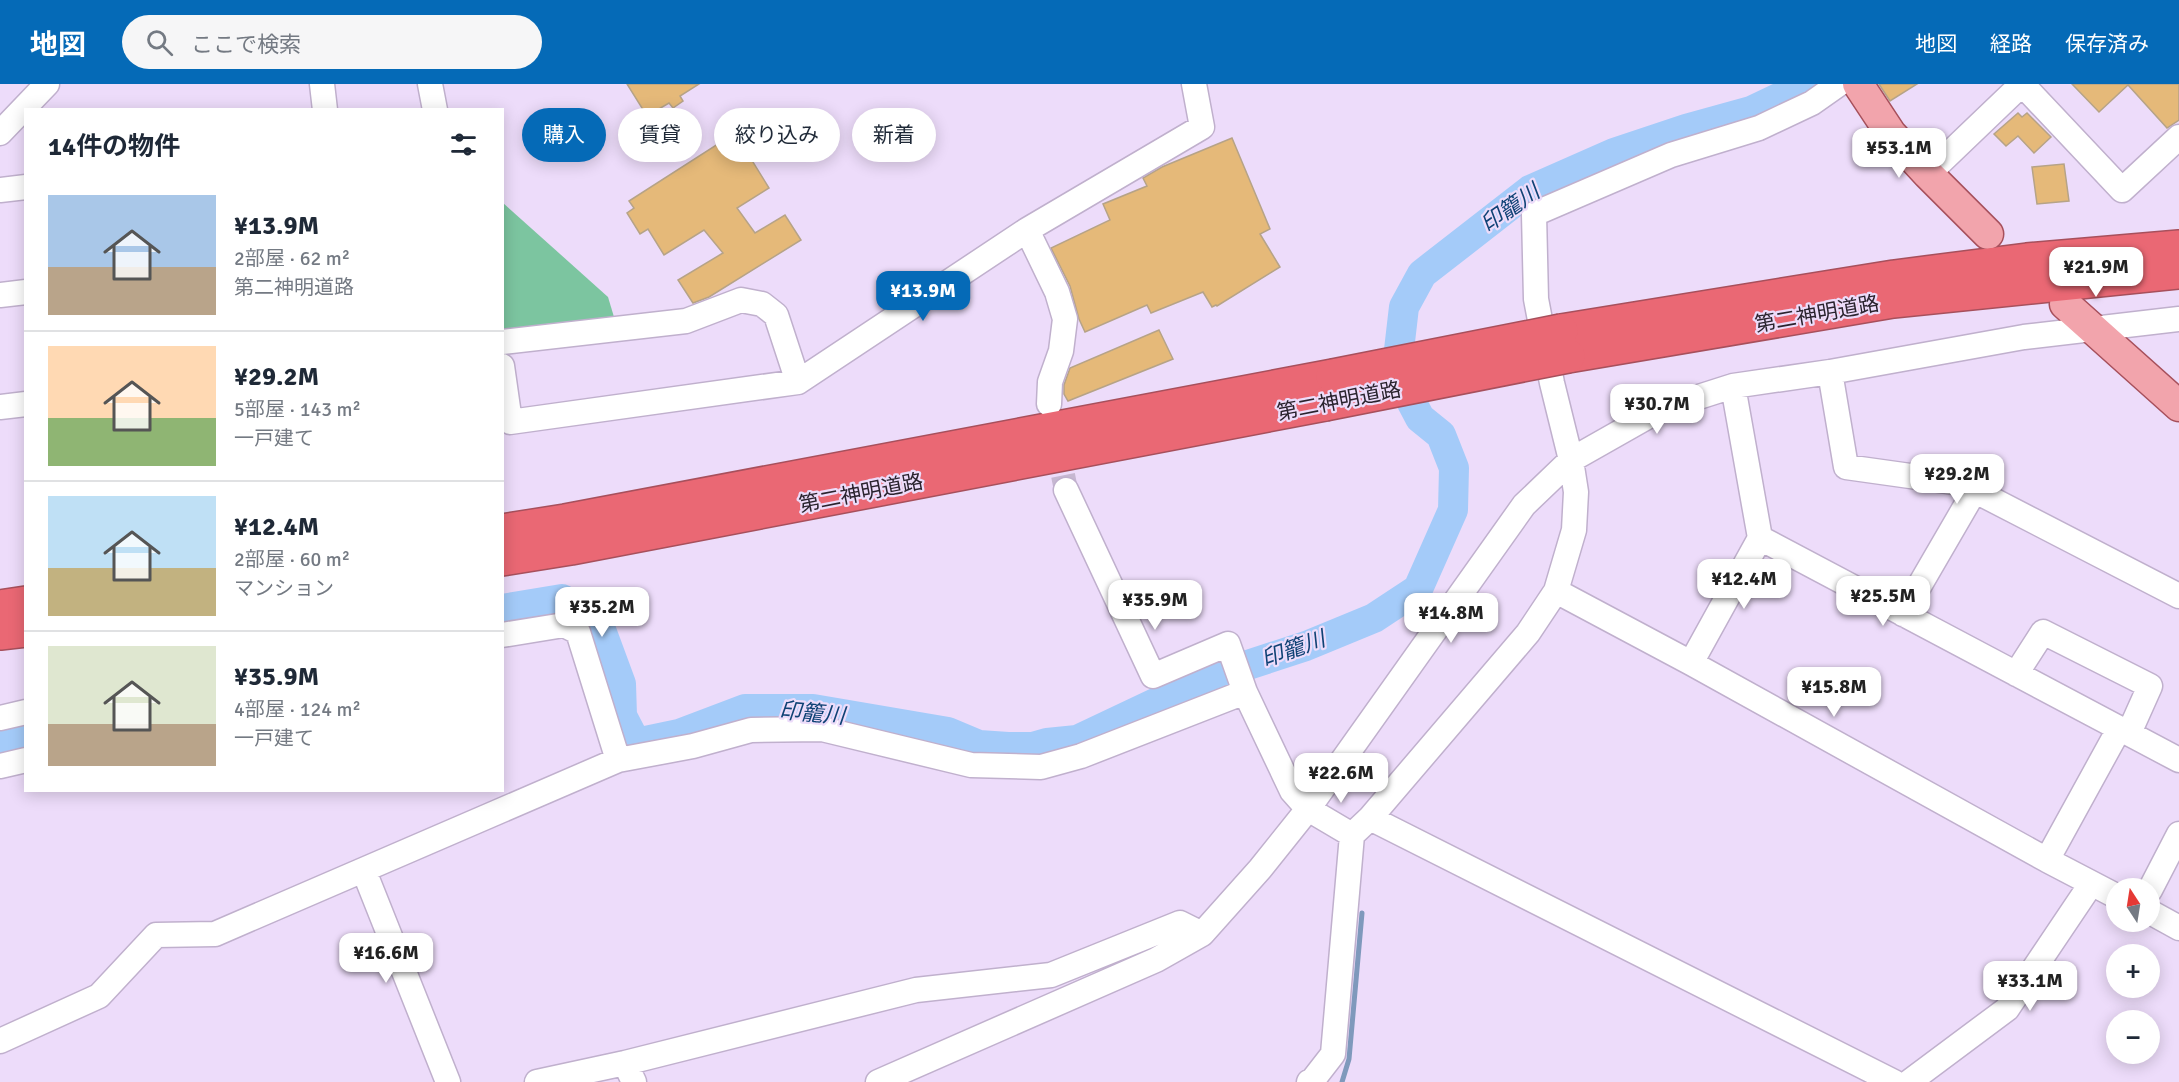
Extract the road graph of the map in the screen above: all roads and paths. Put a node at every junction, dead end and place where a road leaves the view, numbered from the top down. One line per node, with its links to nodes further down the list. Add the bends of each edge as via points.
1 (47, 84): 10 (street)
2 (322, 84): 8 (street)
3 (430, 84): 9 (street)
4 (1194, 84): 15 (street, via 1202,127)
5 (1839, 84): 35 (street, via 1812,103 1759,128 1671,155 1534,214 1536,299)
6 (1858, 84): 12 (main road, via 1891,134)
7 (2022, 84): 11 (street, via 2122,190); 12 (street)
8 (325, 108)
9 (435, 108)
10 (0, 133)
11 (2179, 137)
12 (1928, 174): 16 (main road)
13 (24, 187): 14 (street)
14 (0, 190)
15 (1027, 230): 28 (street); 32 (street, via 1057,292 1065,319 1061,351 1050,382)
16 (1988, 234)
17 (2179, 247): 25 (highway, 第二神明道路, via 2026,260 1893,277)
18 (2179, 272): 25 (highway, 第二神明道路, via 1893,301)
19 (24, 292): 20 (street)
20 (0, 295)
21 (2065, 304): 23 (main road)
22 (2179, 319): 23 (street)
23 (2095, 329): 26 (street, via 2024,337); 33 (main road)
24 (504, 342): 28 (street, via 686,321 741,300 762,304 776,315)
25 (1564, 344): 30 (highway, 第二神明道路, bridge)
26 (1830, 372): 29 (street); 37 (street, via 1846,467 1960,483)
27 (504, 380): 28 (street, via 510,422)
28 (798, 382)
29 (1733, 386): 35 (street, via 1661,409); 39 (street)
30 (1329, 390): 38 (highway, 第二神明道路); 40 (highway, 第二神明道路)
31 (24, 404): 34 (street)
32 (1049, 404)
33 (2179, 406)
34 (0, 407)
35 (1571, 460): 41 (street, via 1576,492 1574,530); 59 (street, via 1524,505)
36 (1066, 490): 51 (street, via 1153,676 1228,644)
37 (1975, 490): 42 (street); 45 (street)
38 (504, 531)
39 (1760, 538): 45 (street); 49 (street)
40 (504, 559)
41 (1556, 591): 49 (street); 60 (street, via 1528,633)
42 (2177, 591)
43 (24, 603): 44 (highway)
44 (0, 607)
45 (1902, 614): 50 (street)
46 (24, 630): 47 (highway)
47 (0, 633)
48 (504, 635): 56 (street, via 564,626 578,632)
49 (1691, 663): 63 (street)
50 (2016, 674): 54 (street); 54 (street, via 2043,632 2150,686)
51 (1245, 692): 56 (street, via 1081,756 1041,766 971,765 822,729 751,730); 59 (street, via 1292,792)
52 (24, 712): 53 (street)
53 (0, 718)
54 (2124, 731): 57 (street); 63 (street)
55 (24, 760): 58 (street)
56 (618, 760): 64 (street)
57 (2179, 760)
58 (0, 766)
59 (1308, 809): 62 (street); 70 (street)
60 (1370, 818): 62 (street); 77 (street)
61 (2179, 834): 65 (street)
62 (1352, 835): 76 (street, via 1333,1054)
63 (2047, 860): 66 (street)
64 (364, 871): 71 (street, via 215,934 156,935 99,996); 73 (street)
65 (2156, 878)
66 (2091, 884): 67 (street); 78 (street, via 2007,1009)
67 (2106, 891)
68 (2160, 918): 69 (street)
69 (2179, 928)
70 (1202, 934): 72 (street, via 1180,923 1051,975 916,990); 75 (street, via 1156,960)
71 (0, 1041)
72 (630, 1072): 74 (street)
73 (448, 1082)
74 (537, 1082)
75 (878, 1082)
76 (1312, 1082)
77 (1894, 1082)
78 (1909, 1082)

